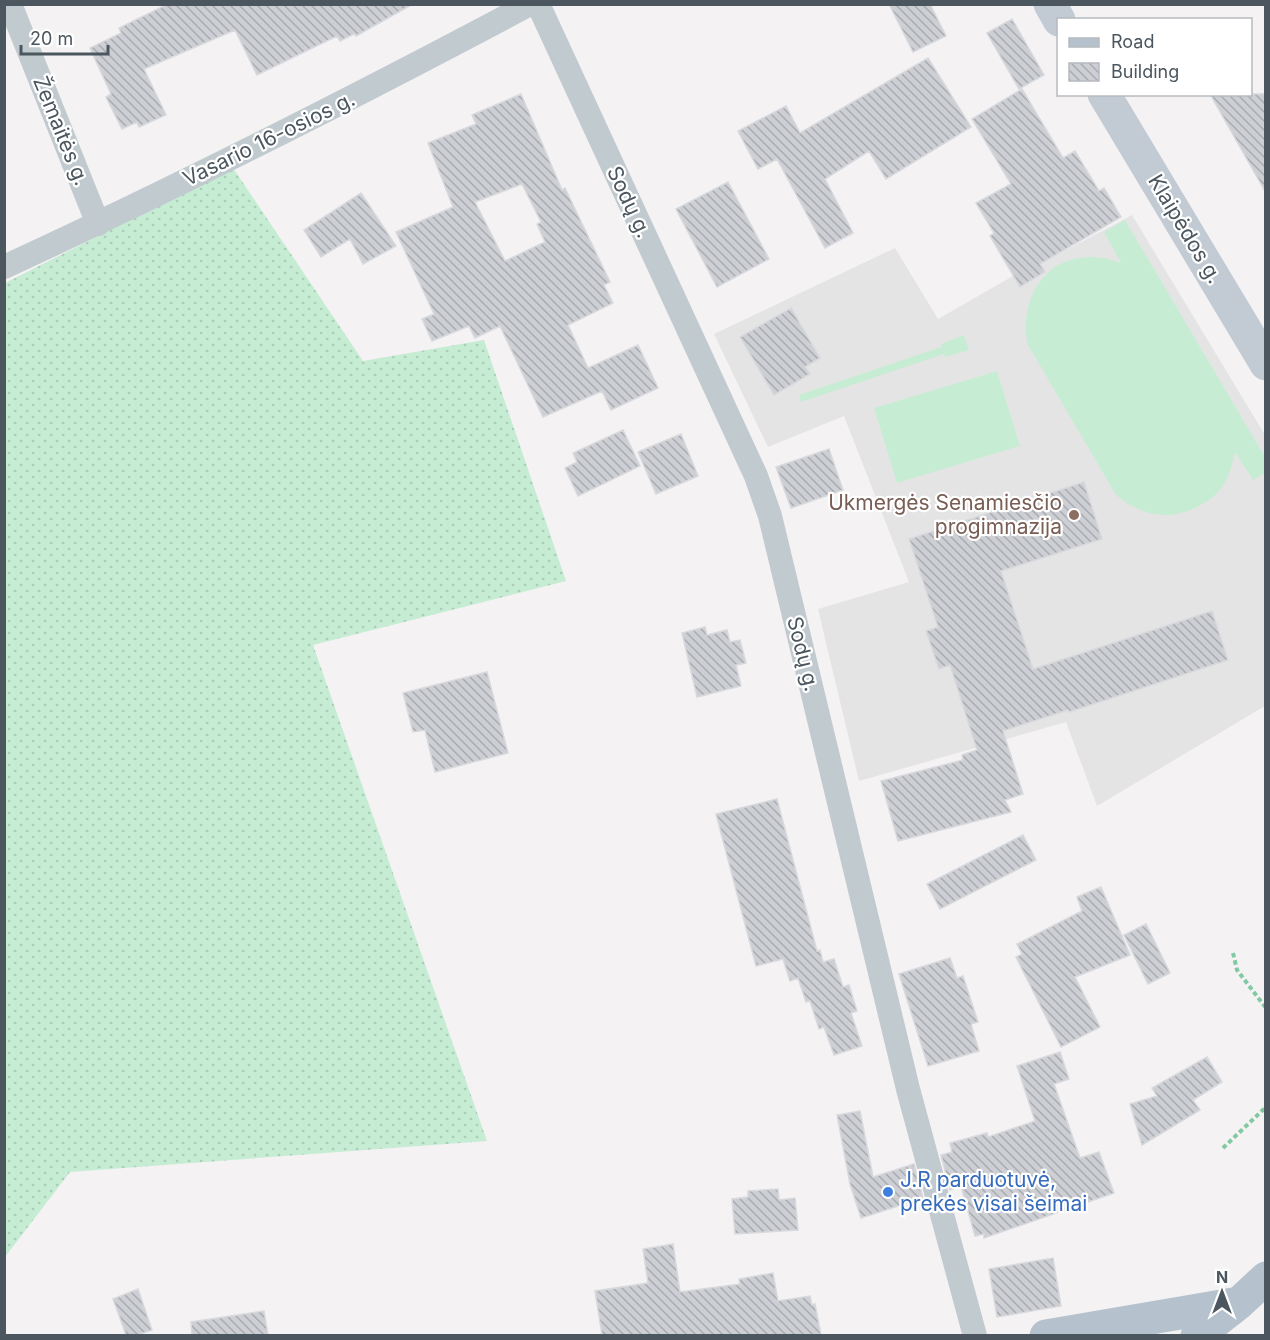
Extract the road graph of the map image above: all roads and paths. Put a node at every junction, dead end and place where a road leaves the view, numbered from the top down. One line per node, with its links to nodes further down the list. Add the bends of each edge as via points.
1 (10, 4): 7 (street, Žemaitės g.)
2 (530, 4): 7 (street, Vasario 16-osios g., via 394,77)
3 (538, 4): 16 (street, Sodų g., via 756,476 770,516 908,1089)
4 (1050, 4): 5 (street)
5 (1058, 18)
6 (1105, 96): 9 (street, Klaipėdos g.)
7 (98, 224): 8 (street, Vasario 16-osios g.)
8 (4, 267)
9 (1266, 364)
10 (1233, 953): 11 (path, via 1238,970)
11 (1266, 1008)
12 (1266, 1107): 13 (path)
13 (1223, 1148)
14 (1266, 1278): 15 (main road)
15 (1239, 1303): 17 (main road); 18 (main road)
16 (975, 1335)
17 (1046, 1335)
18 (1197, 1335)

